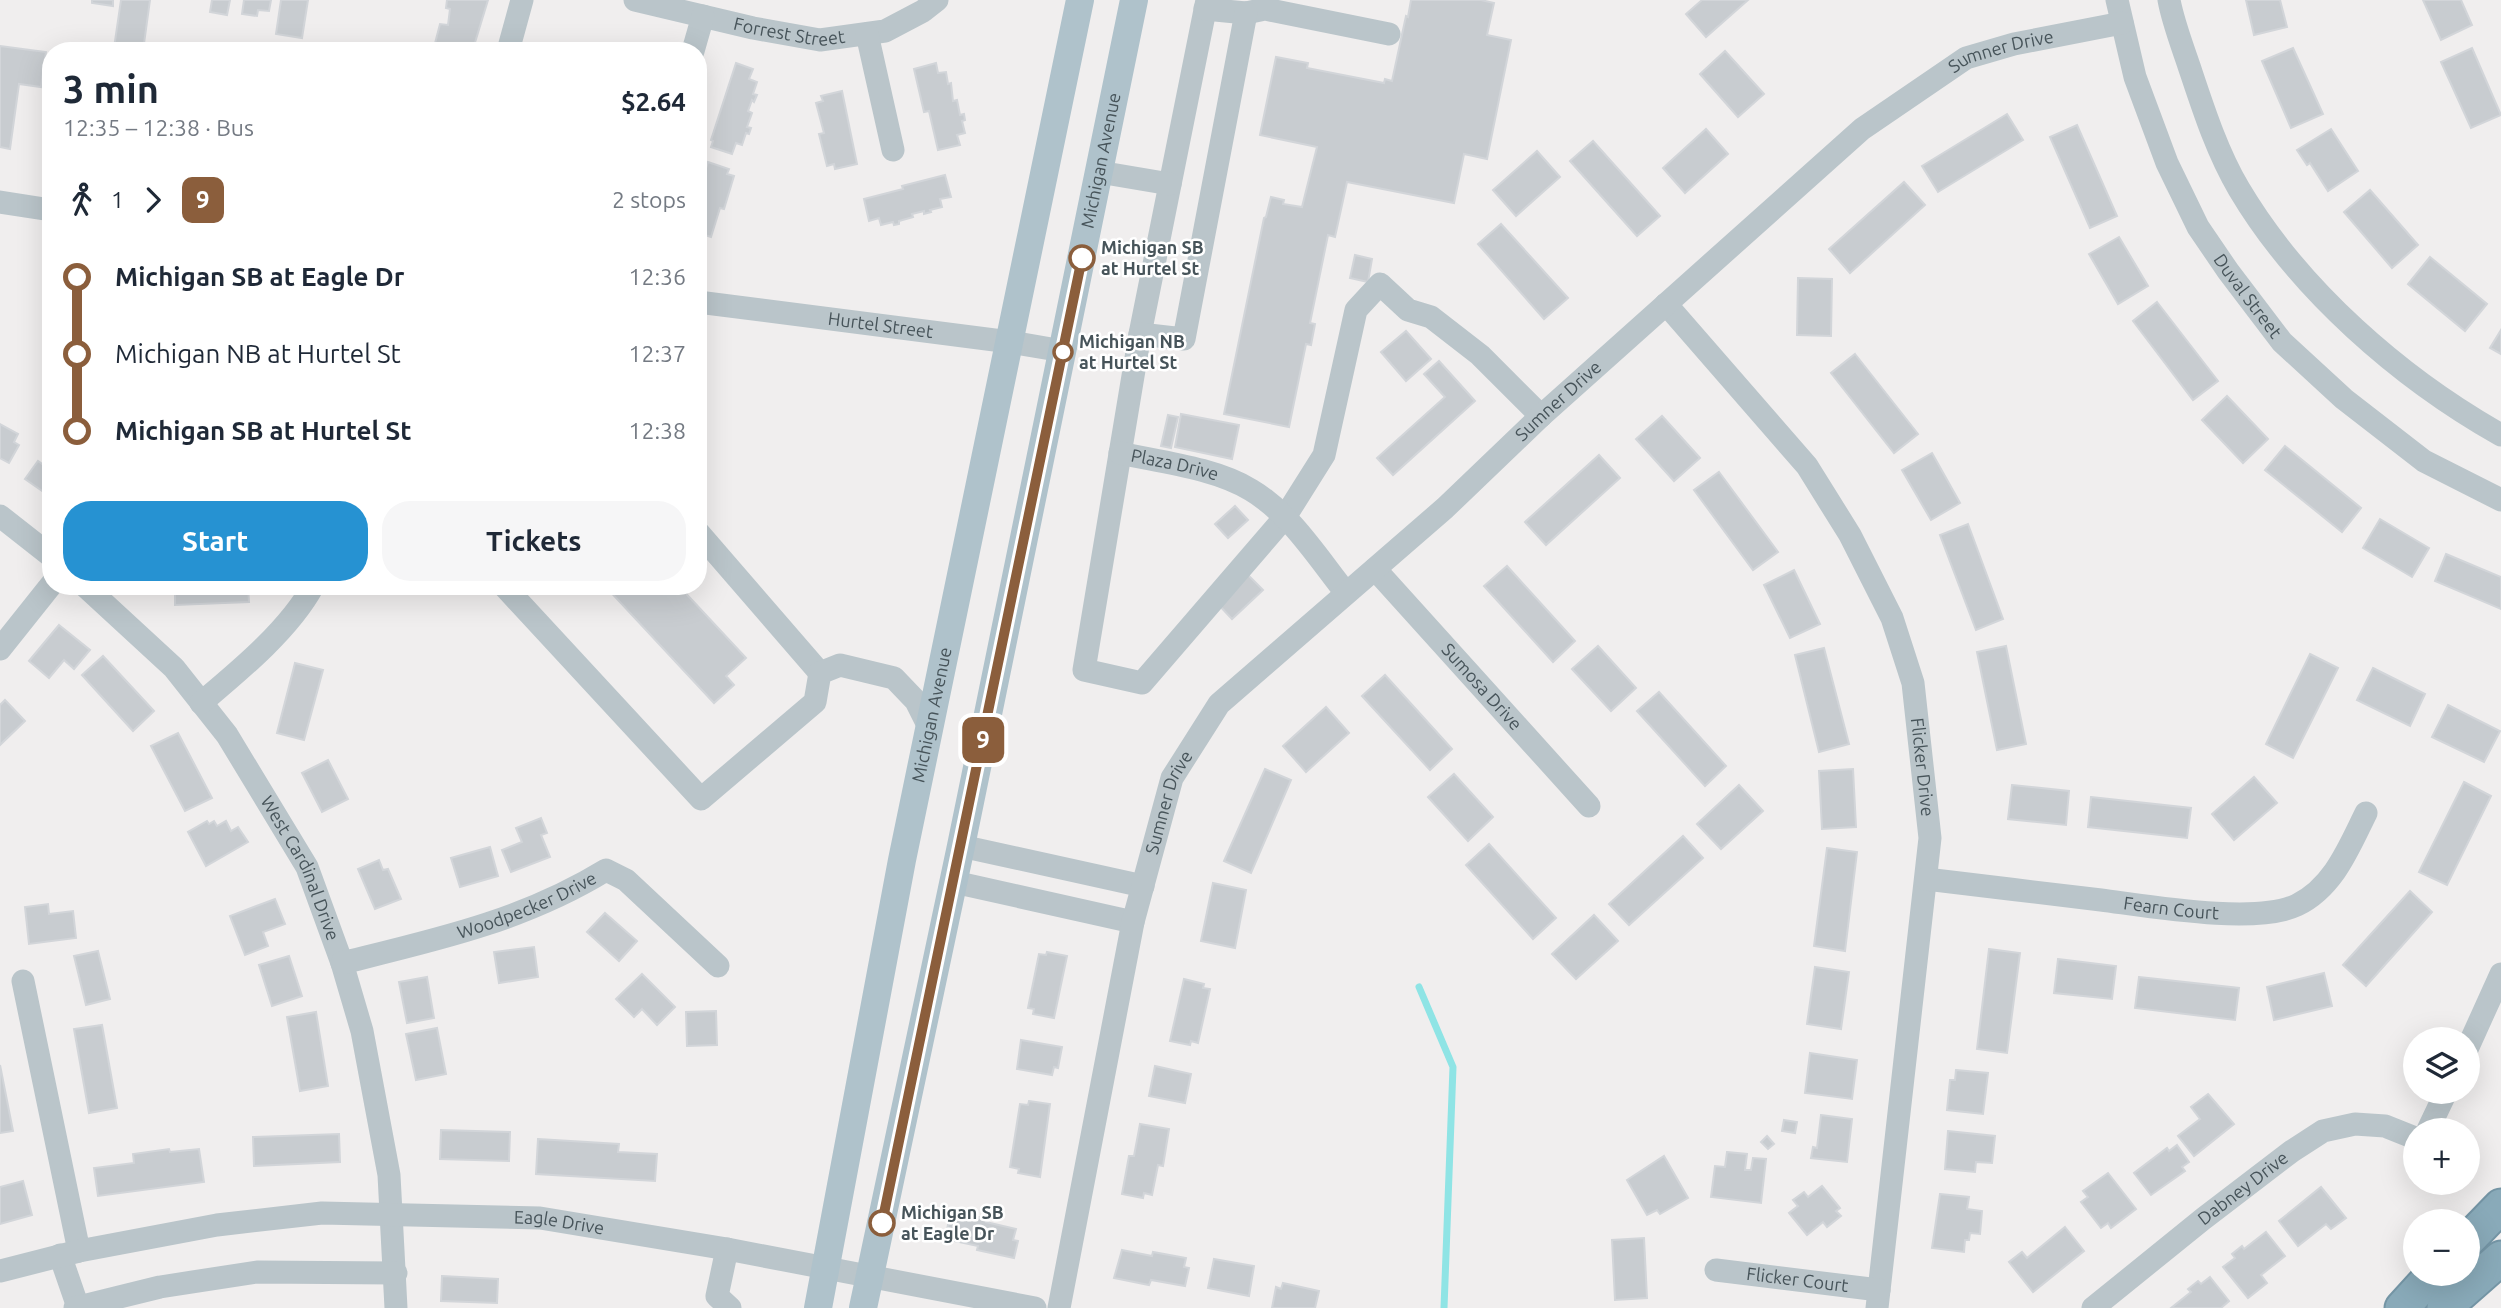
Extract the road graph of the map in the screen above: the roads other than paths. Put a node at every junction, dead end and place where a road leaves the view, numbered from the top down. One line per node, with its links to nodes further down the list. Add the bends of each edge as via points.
1 (522, 0): 14 (street)
2 (635, 0): 10 (street, Forrest Street)
3 (937, 0): 12 (street, Forrest Street, via 885,31)
4 (1080, 0): 24 (main road, Michigan Avenue)
5 (1134, 0): 17 (main road, Michigan Avenue)
6 (2117, 0): 11 (street, Duval Street)
7 (2169, 0): 27 (street, via 2205,114 2239,189 2289,260 2347,323 2425,387)
8 (1206, 4): 9 (street); 18 (street, Plaza Drive)
9 (1246, 13): 13 (street, via 1265,9); 23 (street, via 1184,339)
10 (703, 16): 12 (street, Forrest Street, via 820,40); 15 (street)
11 (2122, 23): 22 (street, Sumner Drive, via 1966,58 1862,129); 29 (street, Duval Street, via 2139,89 2198,227 2282,342 2344,399 2424,461)
12 (867, 34): 16 (street)
13 (1389, 34)
14 (510, 42)
15 (695, 42)
16 (893, 150)
17 (1099, 172): 18 (street); 25 (main road, Michigan Avenue)
18 (1170, 184): 23 (street, Plaza Drive)
19 (0, 202): 20 (street)
20 (42, 209)
21 (707, 303): 24 (street, Hurtel Street)
22 (1666, 304): 26 (street, Sumner Drive); 47 (street, Flicker Drive, via 1807,466 1892,618 1913,683 1930,838)
23 (1140, 334): 28 (street, Plaza Drive)
24 (1010, 342): 25 (street, Hurtel Street); 43 (main road, Michigan Avenue)
25 (1063, 351): 46 (main road, Michigan Avenue)
26 (1541, 415): 31 (street, via 1479,355 1431,317 1408,310 1380,284 1356,310 1324,455); 34 (street, Sumner Drive)
27 (2501, 435)
28 (1120, 453): 31 (street, Plaza Drive, via 1219,476 1251,490); 31 (street, via 1084,670 1142,683)
29 (2501, 500)
30 (0, 516): 33 (street)
31 (1285, 517): 35 (street, Plaza Drive)
32 (707, 542): 41 (street)
33 (42, 549)
34 (1375, 569): 35 (street, Sumner Drive); 44 (street, Sumosa Drive)
35 (1346, 593): 49 (street, Sumner Drive, via 1219,704 1172,778)
36 (43, 595): 40 (street)
37 (95, 595): 42 (street, West Cardinal Drive, via 174,668)
38 (306, 595): 42 (street, via 244,667)
39 (512, 595): 41 (street, via 701,799 815,702)
40 (0, 649)
41 (820, 673): 43 (street, via 840,665 894,678 916,701)
42 (201, 703): 51 (street, West Cardinal Drive, via 226,735 307,867)
43 (929, 727): 63 (main road, Michigan Avenue)
44 (1589, 806)
45 (2366, 813): 47 (street, Fearn Court, via 2339,868 2315,894 2295,906 2266,912 2208,913)
46 (961, 846): 48 (main road, Michigan Avenue); 49 (street)
47 (1926, 879): 69 (street, Flicker Drive)
48 (954, 881): 50 (street); 67 (main road, Michigan Avenue)
49 (1143, 886): 50 (street, Sumner Drive)
50 (1133, 922): 76 (street, Sumner Drive)
51 (342, 963): 52 (street, Woodpecker Drive, via 484,927 530,910 606,870 626,880); 58 (street, West Cardinal Drive, via 362,1031)
52 (718, 966)
53 (2501, 974): 55 (street)
54 (23, 981): 61 (street)
55 (2477, 1027)
56 (2403, 1133): 77 (street, Dabney Drive, via 2385,1126 2355,1124 2323,1131 2292,1150)
57 (2501, 1206): 59 (highway)
58 (392, 1214): 60 (street, Eagle Drive, via 540,1218); 61 (street, Eagle Drive, via 322,1213 217,1225); 66 (street, West Cardinal Drive)
59 (2480, 1228)
60 (727, 1249): 63 (street, Eagle Drive); 72 (street, via 717,1296)
61 (70, 1253): 65 (street, Eagle Drive); 70 (street)
62 (2501, 1258): 79 (highway)
63 (826, 1267): 67 (street, Eagle Drive); 73 (main road, Michigan Avenue)
64 (1716, 1270): 69 (street, Flicker Court)
65 (0, 1271)
66 (396, 1273): 70 (street, via 257,1272 160,1287); 71 (street, West Cardinal Drive)
67 (871, 1275): 74 (main road, Michigan Avenue); 75 (street, Eagle Drive)
68 (2422, 1286): 78 (highway)
69 (1878, 1299)
70 (76, 1307)
71 (396, 1308)
72 (730, 1308)
73 (818, 1308)
74 (863, 1308)
75 (1035, 1308)
76 (1059, 1308)
77 (2093, 1308)
78 (2402, 1308)
79 (2444, 1308)

